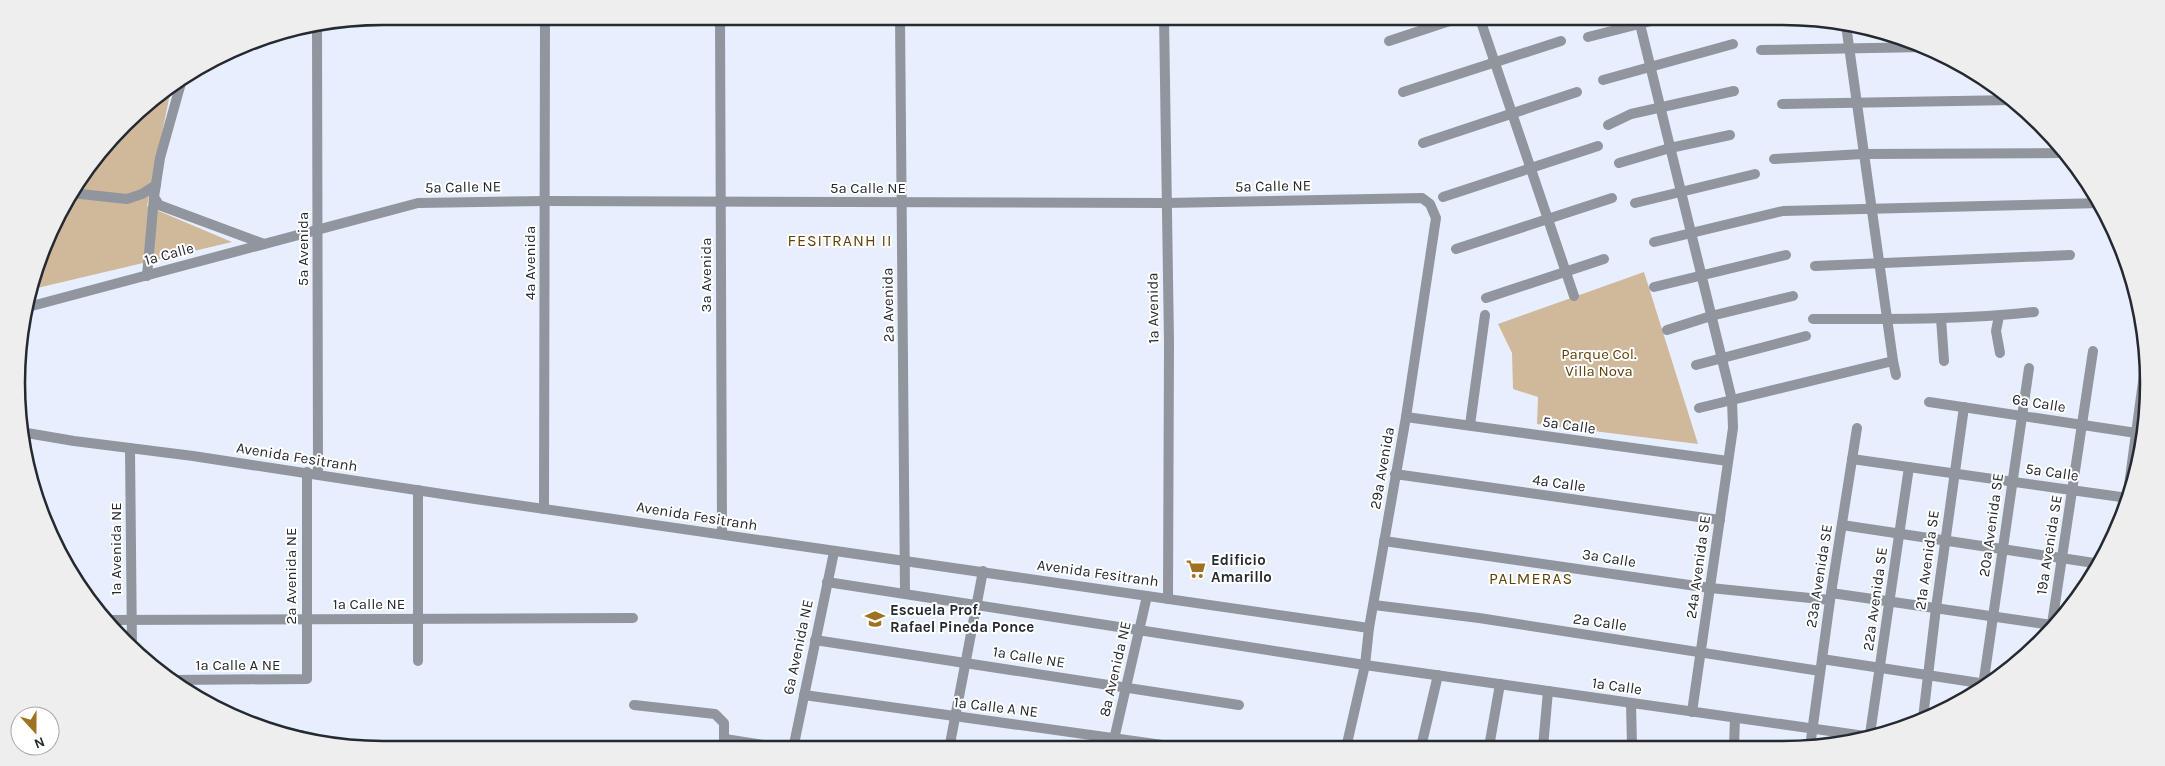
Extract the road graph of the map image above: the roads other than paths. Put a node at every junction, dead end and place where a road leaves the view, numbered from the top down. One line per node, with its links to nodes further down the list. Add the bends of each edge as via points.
1 (545, 25): 48 (street, 4a Avenida)
2 (720, 25): 49 (street, 3a Avenida)
3 (900, 25): 52 (street, 2a Avenida)
4 (1164, 25): 53 (street, 1a Avenida)
5 (1438, 25): 12 (street)
6 (1481, 25): 18 (street)
7 (1624, 25): 11 (street)
8 (1640, 25): 19 (street, 24a Avenida SE)
9 (317, 31): 56 (street, 5a Avenida)
10 (1847, 31): 17 (street)
11 (1588, 37)
12 (1389, 41)
13 (1561, 41): 18 (street)
14 (1733, 44): 19 (street)
15 (1907, 48): 17 (street)
16 (1761, 50): 17 (street)
17 (1850, 50): 26 (street)
18 (1494, 62): 23 (street); 29 (street)
19 (1650, 68): 20 (street); 28 (street, 24a Avenida SE)
20 (1603, 80)
21 (179, 89): 41 (street)
22 (1734, 91): 28 (street)
23 (1403, 92)
24 (1577, 92): 29 (street)
25 (2001, 100): 26 (street)
26 (1858, 103): 27 (street); 36 (street)
27 (1782, 104)
28 (1660, 108): 30 (street, via 1631,114); 34 (street, 24a Avenida SE)
29 (1511, 113): 32 (street); 39 (street)
30 (1608, 125)
31 (1730, 135): 34 (street)
32 (1423, 143)
33 (1598, 146): 39 (street)
34 (1670, 148): 38 (street); 42 (street, 24a Avenida SE)
35 (2056, 153): 36 (street)
36 (1864, 154): 37 (street); 54 (street)
37 (1774, 159)
38 (1619, 163)
39 (1530, 167): 45 (street); 55 (street)
40 (1756, 174): 42 (street)
41 (156, 185): 43 (street, via 127,199); 44 (street)
42 (1681, 191): 50 (street); 57 (street, 24a Avenida SE)
43 (79, 194)
44 (154, 197): 59 (street, via 159,205); 68 (street)
45 (1443, 197)
46 (1422, 198): 53 (street, 5a Calle NE); 96 (street, 29a Avenida, via 1430,204 1436,218)
47 (1612, 198): 55 (street)
48 (545, 201): 49 (street, 5a Calle NE); 56 (street, 5a Calle NE, via 418,203); 114 (street, 4a Avenida)
49 (720, 203): 52 (street, 5a Calle NE); 118 (street, 3a Avenida)
50 (1635, 203)
51 (2092, 203): 54 (street)
52 (901, 204): 53 (street, 5a Calle NE); 124 (street, 2a Avenida)
53 (1166, 204): 132 (street, 1a Avenida)
54 (1871, 208): 57 (street, via 1783,211); 64 (street)
55 (1548, 220): 60 (street); 66 (street)
56 (318, 228): 59 (street, 1a Calle); 107 (street, 5a Avenida)
57 (1691, 233): 58 (street); 67 (street, 24a Avenida SE)
58 (1654, 242)
59 (264, 244): 68 (street, 1a Calle)
60 (1456, 249)
61 (1786, 255): 67 (street)
62 (2070, 255): 64 (street)
63 (1604, 259): 66 (street)
64 (1879, 264): 65 (street); 80 (street)
65 (1815, 266)
66 (1566, 271): 70 (street); 72 (street)
67 (1701, 274): 69 (street); 76 (street, 24a Avenida SE)
68 (146, 276): 73 (street, 1a Calle)
69 (1654, 287)
70 (1574, 296)
71 (1793, 296): 76 (street)
72 (1486, 298)
73 (34, 306)
74 (2034, 312): 77 (street)
75 (1485, 315): 97 (street)
76 (1711, 316): 81 (street); 85 (street, 24a Avenida SE)
77 (1999, 316): 78 (street); 84 (street, via 1996,331)
78 (1941, 318): 80 (street); 87 (street)
79 (1813, 319): 80 (street)
80 (1887, 319): 86 (street)
81 (1667, 330)
82 (1806, 336): 85 (street)
83 (2093, 351): 98 (street, 19a Avenida SE)
84 (2000, 352)
85 (1722, 358): 88 (street); 91 (street, 24a Avenida SE)
86 (1893, 361): 90 (street); 91 (street)
87 (1944, 361)
88 (1696, 365)
89 (2029, 368): 95 (street, 20a Avenida SE)
90 (1896, 375)
91 (1732, 400): 94 (street); 104 (street, 24a Avenida SE, via 1733,428)
92 (1929, 402): 93 (street, 6a Calle)
93 (1964, 407): 95 (street, 6a Calle); 109 (street, 21a Avenida SE)
94 (1699, 408)
95 (2022, 416): 98 (street, 6a Calle); 110 (street, 20a Avenida SE)
96 (1406, 417): 97 (street, 5a Calle); 108 (street, 29a Avenida)
97 (1470, 425): 104 (street, 5a Calle)
98 (2082, 425): 101 (street, 6a Calle); 112 (street, 19a Avenida SE)
99 (1858, 428): 103 (street, 23a Avenida SE)
100 (29, 433): 102 (street, Avenida Fesitranh)
101 (2136, 433)
102 (130, 448): 106 (street, Avenida Fesitranh); 143 (street, 1a Avenida NE)
103 (1852, 459): 105 (street, 5a Calle); 116 (street, 23a Avenida SE)
104 (1728, 462): 115 (street, 24a Avenida SE)
105 (1910, 467): 109 (street, 5a Calle); 117 (street, 22a Avenida SE)
106 (307, 472): 107 (street, Avenida Fesitranh); 142 (street, 2a Avenida NE)
107 (318, 474): 111 (street, Avenida Fesitranh)
108 (1395, 474): 115 (street, 4a Calle); 119 (street, 29a Avenida)
109 (1955, 474): 110 (street, 5a Calle); 120 (street, 21a Avenida SE)
110 (2013, 482): 112 (street, 5a Calle); 121 (street, 20a Avenida SE)
111 (418, 490): 114 (street, Avenida Fesitranh); 140 (street)
112 (2072, 490): 113 (street, 5a Calle); 123 (street, 19a Avenida SE)
113 (2121, 498)
114 (544, 509): 118 (street, Avenida Fesitranh)
115 (1720, 520): 128 (street, 24a Avenida SE)
116 (1842, 524): 117 (street); 131 (street, 23a Avenida SE)
117 (1900, 533): 120 (street); 133 (street, 22a Avenida SE)
118 (722, 534): 122 (street, Avenida Fesitranh)
119 (1384, 540): 128 (street, 3a Calle); 135 (street, 29a Avenida)
120 (1945, 540): 121 (street); 136 (street, 21a Avenida SE)
121 (2003, 549): 123 (street); 138 (street, 20a Avenida SE)
122 (834, 552): 124 (street, Avenida Fesitranh); 127 (street, 6a Avenida NE)
123 (2062, 558): 125 (street); 137 (street, 19a Avenida SE)
124 (905, 561): 126 (street, Avenida Fesitranh); 129 (street, 2a Avenida)
125 (2092, 563)
126 (984, 571): 130 (street, Avenida Fesitranh); 134 (street)
127 (827, 582): 129 (street, 1a Calle); 148 (street, 6a Avenida NE)
128 (1710, 588): 131 (street, 3a Calle); 149 (street, 24a Avenida SE)
129 (905, 594): 134 (street, 1a Calle)
130 (1147, 596): 132 (street, Avenida Fesitranh); 146 (street, 8a Avenida NE)
131 (1830, 597): 133 (street, 3a Calle); 150 (street, 23a Avenida SE)
132 (1168, 599): 145 (street, Avenida Fesitranh)
133 (1890, 602): 136 (street, 3a Calle); 154 (street, 22a Avenida SE)
134 (977, 605): 146 (street, 1a Calle); 152 (street)
135 (1374, 606): 145 (street, 29a Avenida); 149 (street, 2a Calle, via 1479,618)
136 (1936, 608): 138 (street, 3a Calle); 157 (street, 21a Avenida SE)
137 (2053, 616)
138 (1993, 617): 144 (street, 3a Calle); 158 (street, 20a Avenida SE)
139 (633, 618): 140 (street, 1a Calle NE)
140 (418, 619): 142 (street, 1a Calle NE); 151 (street)
141 (115, 620): 143 (street, 1a Calle NE)
142 (306, 620): 143 (street, 1a Calle NE); 159 (street, 2a Avenida NE)
143 (132, 621): 147 (street, 1a Avenida NE)
144 (2047, 623)
145 (1370, 628): 153 (street, 29a Avenida)
146 (1139, 630): 153 (street, 1a Calle); 163 (street, 8a Avenida NE)
147 (132, 638)
148 (815, 640): 152 (street, 1a Calle NE); 165 (street, 6a Avenida NE)
149 (1701, 652): 155 (street, 2a Calle); 169 (street, 24a Avenida SE)
150 (1822, 659): 154 (street); 155 (street, 23a Avenida SE)
151 (418, 661)
152 (966, 663): 163 (street, 1a Calle NE); 171 (street)
153 (1366, 664): 156 (street, 1a Calle); 183 (street, 29a Avenida)
154 (1880, 668): 157 (street); 174 (street, 22a Avenida SE)
155 (1820, 671): 173 (street, 23a Avenida SE)
156 (1438, 675): 162 (street, 1a Calle); 184 (street)
157 (1928, 675): 161 (street); 170 (street, 21a Avenida SE)
158 (1986, 677)
159 (307, 679): 160 (street, 1a Calle A NE)
160 (183, 680)
161 (1978, 683)
162 (1500, 684): 164 (street, 1a Calle); 185 (street)
163 (1126, 687): 167 (street, 1a Calle NE); 176 (street, 8a Avenida NE)
164 (1548, 691): 166 (street, 1a Calle); 186 (street)
165 (804, 695): 171 (street, 1a Calle A NE); 179 (street, 6a Avenida NE)
166 (1631, 703): 169 (street, 1a Calle); 187 (street)
167 (1239, 704)
168 (634, 705): 178 (street, via 715,714 724,722)
169 (1692, 712): 172 (street, 1a Calle)
170 (1924, 712)
171 (955, 717): 176 (street, 1a Calle A NE); 180 (street)
172 (1735, 718): 173 (street, 1a Calle); 188 (street)
173 (1813, 728): 175 (street, 1a Calle); 177 (street, 23a Avenida SE)
174 (1871, 730)
175 (1852, 734)
176 (1115, 737): 181 (street, 8a Avenida NE); 182 (street, 1a Calle A NE)
177 (1811, 739)
178 (725, 741)
179 (795, 741)
180 (950, 741)
181 (1114, 741)
182 (1140, 741)
183 (1348, 741)
184 (1423, 741)
185 (1490, 741)
186 (1544, 741)
187 (1632, 741)
188 (1734, 741)

